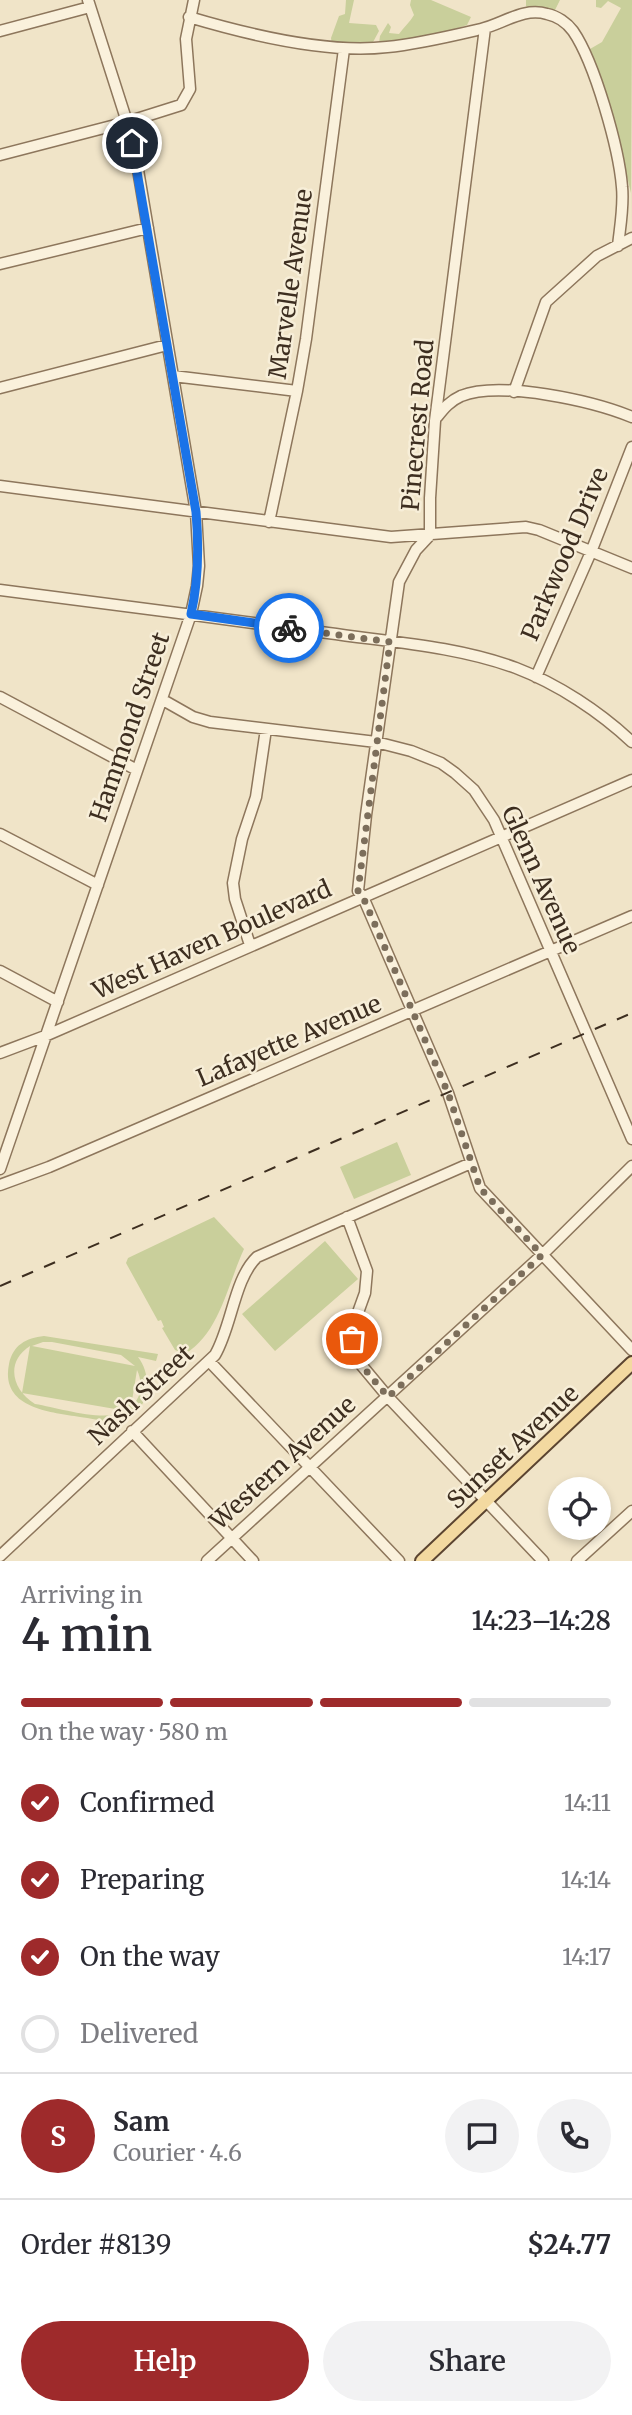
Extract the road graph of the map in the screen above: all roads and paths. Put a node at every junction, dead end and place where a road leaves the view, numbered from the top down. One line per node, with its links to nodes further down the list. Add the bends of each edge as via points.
1 (194, 0): 3 (street)
2 (89, 4): 5 (street); 7 (street, Hammond Street)
3 (189, 17): 6 (street); 7 (street, via 187,97 173,109)
4 (485, 28): 6 (street, via 388,47); 11 (street, via 522,14 547,13 559,18 581,44 620,164 623,191); 19 (street, Pinecrest Road)
5 (0, 31)
6 (344, 50): 16 (street, Marvelle Avenue)
7 (127, 122): 8 (street); 9 (street, Hammond Street)
8 (0, 155)
9 (148, 228): 12 (street); 13 (street, Hammond Street)
10 (632, 239): 11 (street)
11 (618, 246): 17 (street, via 597,256 546,302)
12 (0, 264)
13 (167, 345): 14 (street, Hammond Street); 15 (street)
14 (173, 376): 16 (street); 22 (street, Hammond Street)
15 (0, 388)
16 (297, 391): 23 (street, Marvelle Avenue)
17 (514, 392): 18 (street, via 579,400); 19 (street, via 464,394 452,400)
18 (632, 417)
19 (435, 421): 24 (street, Pinecrest Road)
20 (632, 447): 25 (street, Parkwood Drive)
21 (0, 486): 22 (street)
22 (196, 512): 23 (street); 28 (street, Hammond Street, via 199,566)
23 (269, 522): 24 (street, via 372,535)
24 (430, 535): 25 (street, via 526,527); 29 (street, Pinecrest Road, via 399,582)
25 (591, 552): 26 (street); 30 (street, Parkwood Drive)
26 (632, 568)
27 (0, 590): 28 (street)
28 (191, 614): 29 (street); 32 (street, Hammond Street)
29 (390, 642): 30 (street, via 469,654); 34 (street, Pinecrest Road)
30 (536, 677): 35 (street, via 614,725)
31 (0, 697): 36 (street)
32 (163, 700): 33 (street, Glenn Avenue, via 193,717); 36 (street, Hammond Street)
33 (265, 729): 34 (street, Glenn Avenue); 43 (street, via 256,797 233,883)
34 (376, 742): 39 (street, Glenn Avenue, via 419,754 455,773 474,790); 41 (street, Pinecrest Road, via 358,891)
35 (632, 743)
36 (137, 770): 40 (street, Hammond Street)
37 (632, 780): 39 (street, West Haven Boulevard)
38 (0, 834): 40 (street)
39 (501, 837): 41 (street, West Haven Boulevard); 44 (street, Glenn Avenue)
40 (98, 886): 46 (street, Hammond Street)
41 (363, 897): 43 (street, West Haven Boulevard); 47 (street)
42 (632, 916): 44 (street, Lafayette Avenue)
43 (250, 945): 48 (street, West Haven Boulevard)
44 (550, 951): 47 (street, Lafayette Avenue); 50 (street, Glenn Avenue)
45 (0, 971): 46 (street)
46 (58, 1002): 48 (street, Hammond Street)
47 (412, 1012): 51 (street, via 448,1093); 54 (street, Lafayette Avenue)
48 (45, 1036): 49 (street, West Haven Boulevard); 53 (street, Hammond Street)
49 (0, 1053)
50 (632, 1139)
51 (471, 1163): 55 (street, Nash Street); 56 (street, via 480,1188)
52 (632, 1166): 56 (street, Western Avenue)
53 (0, 1169)
54 (0, 1185)
55 (347, 1217): 58 (street, Nash Street, via 252,1262 221,1345); 60 (street, via 364,1258 368,1282 352,1326 354,1351)
56 (542, 1255): 57 (street); 60 (street, Western Avenue)
57 (632, 1350)
58 (209, 1361): 61 (street, Nash Street); 62 (street)
59 (632, 1363): 63 (main road, Sunset Avenue)
60 (388, 1397): 62 (street, Western Avenue); 63 (street)
61 (132, 1431): 65 (street); 66 (street, Nash Street)
62 (310, 1468): 65 (street, Western Avenue); 69 (street)
63 (486, 1501): 70 (main road, Sunset Avenue); 71 (street)
64 (632, 1511): 72 (street)
65 (232, 1539): 67 (street, Western Avenue); 68 (street)
66 (0, 1556)
67 (207, 1561)
68 (253, 1561)
69 (398, 1561)
70 (422, 1561)
71 (542, 1561)
72 (577, 1561)

